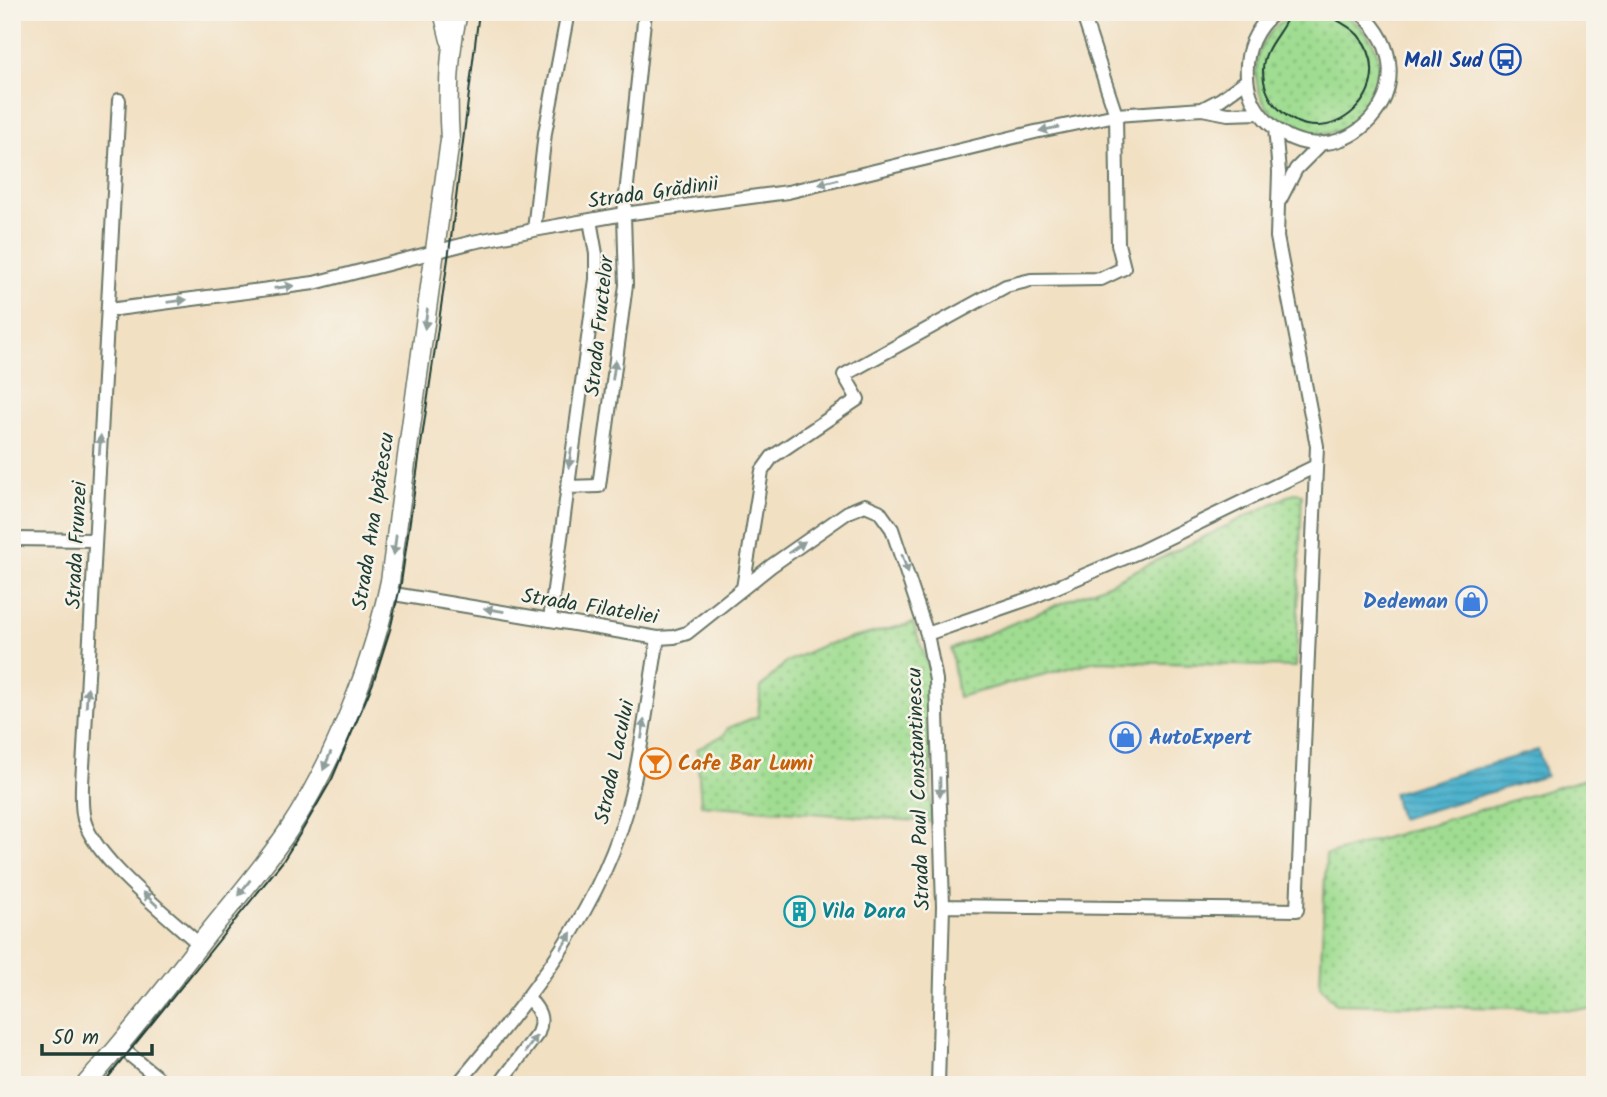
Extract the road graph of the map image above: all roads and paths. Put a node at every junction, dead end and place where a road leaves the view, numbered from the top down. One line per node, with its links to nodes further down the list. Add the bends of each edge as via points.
1 (443, 12): 8 (street, Strada Ana Ipătescu)
2 (458, 12): 8 (street, Strada Ana Ipătescu)
3 (568, 12): 19 (street, via 545,133)
4 (645, 12): 17 (street, Strada Fructelor)
5 (1082, 12): 13 (street)
6 (1360, 12): 15 (street, via 1374,24 1386,47 1388,88 1378,111 1362,128)
7 (1272, 14): 9 (street, via 1250,46)
8 (451, 43): 20 (street, Strada Ana Ipătescu, via 450,140)
9 (1247, 80): 11 (street, Strada Grădinii); 12 (street)
10 (119, 100): 21 (street, Strada Frunzei)
11 (1202, 109): 12 (street, Strada Grădinii); 13 (street, Strada Grădinii)
12 (1260, 113): 14 (street)
13 (1116, 115): 17 (street, Strada Grădinii, one-way to 17, via 788,192); 27 (street, via 1118,244 1124,268 1101,279 1031,280 1006,286 844,375 858,398 772,457 762,471)
14 (1275, 128): 15 (street, via 1297,140); 16 (street)
15 (1322, 143): 16 (street, via 1296,169)
16 (1279, 204): 22 (street, via 1277,237 1315,433)
17 (624, 214): 18 (street, Strada Grădinii); 23 (street, Strada Fructelor, one-way to 17, via 599,486 626,285)
18 (590, 220): 19 (street, Strada Grădinii); 23 (street, Strada Fructelor, one-way to 23, via 596,279)
19 (534, 230): 20 (street, Strada Grădinii)
20 (435, 252): 21 (street, Strada Grădinii, one-way to 20, via 314,283); 28 (street, Strada Ana Ipătescu, one-way to 28)
21 (109, 310): 26 (street, Strada Frunzei, one-way to 21)
22 (1316, 466): 30 (street, via 1141,551 1031,598); 32 (street, via 1297,910)
23 (567, 487): 29 (street, Strada Fructelor)
24 (872, 507): 27 (street, Strada Filateliei, one-way to 24, via 848,512 858,506); 30 (street, Strada Paul Constantinescu, one-way to 30, via 892,529)
25 (12, 540): 26 (street)
26 (94, 540): 33 (street, Strada Frunzei, one-way to 26, via 110,861 88,834 83,815)
27 (743, 588): 31 (street, Strada Filateliei, via 687,633)
28 (388, 593): 29 (street, Strada Filateliei, one-way to 28); 33 (street, Strada Ana Ipătescu, one-way to 33, via 362,679 321,774 286,834)
29 (550, 619): 31 (street, Strada Filateliei)
30 (927, 634): 32 (street, Strada Paul Constantinescu, one-way to 32, via 938,702)
31 (657, 638): 34 (street, Strada Lacului, one-way to 31, via 577,923 613,850 631,795)
32 (943, 906): 40 (street, Strada Paul Constantinescu)
33 (200, 945): 35 (street, Strada Ana Ipătescu)
34 (529, 999): 36 (street, one-way to 34, via 542,1024); 39 (street, Strada Lacului)
35 (120, 1047): 37 (street, Strada Ana Ipătescu); 38 (street)
36 (504, 1083)
37 (85, 1085)
38 (167, 1085)
39 (457, 1085)
40 (938, 1085)

